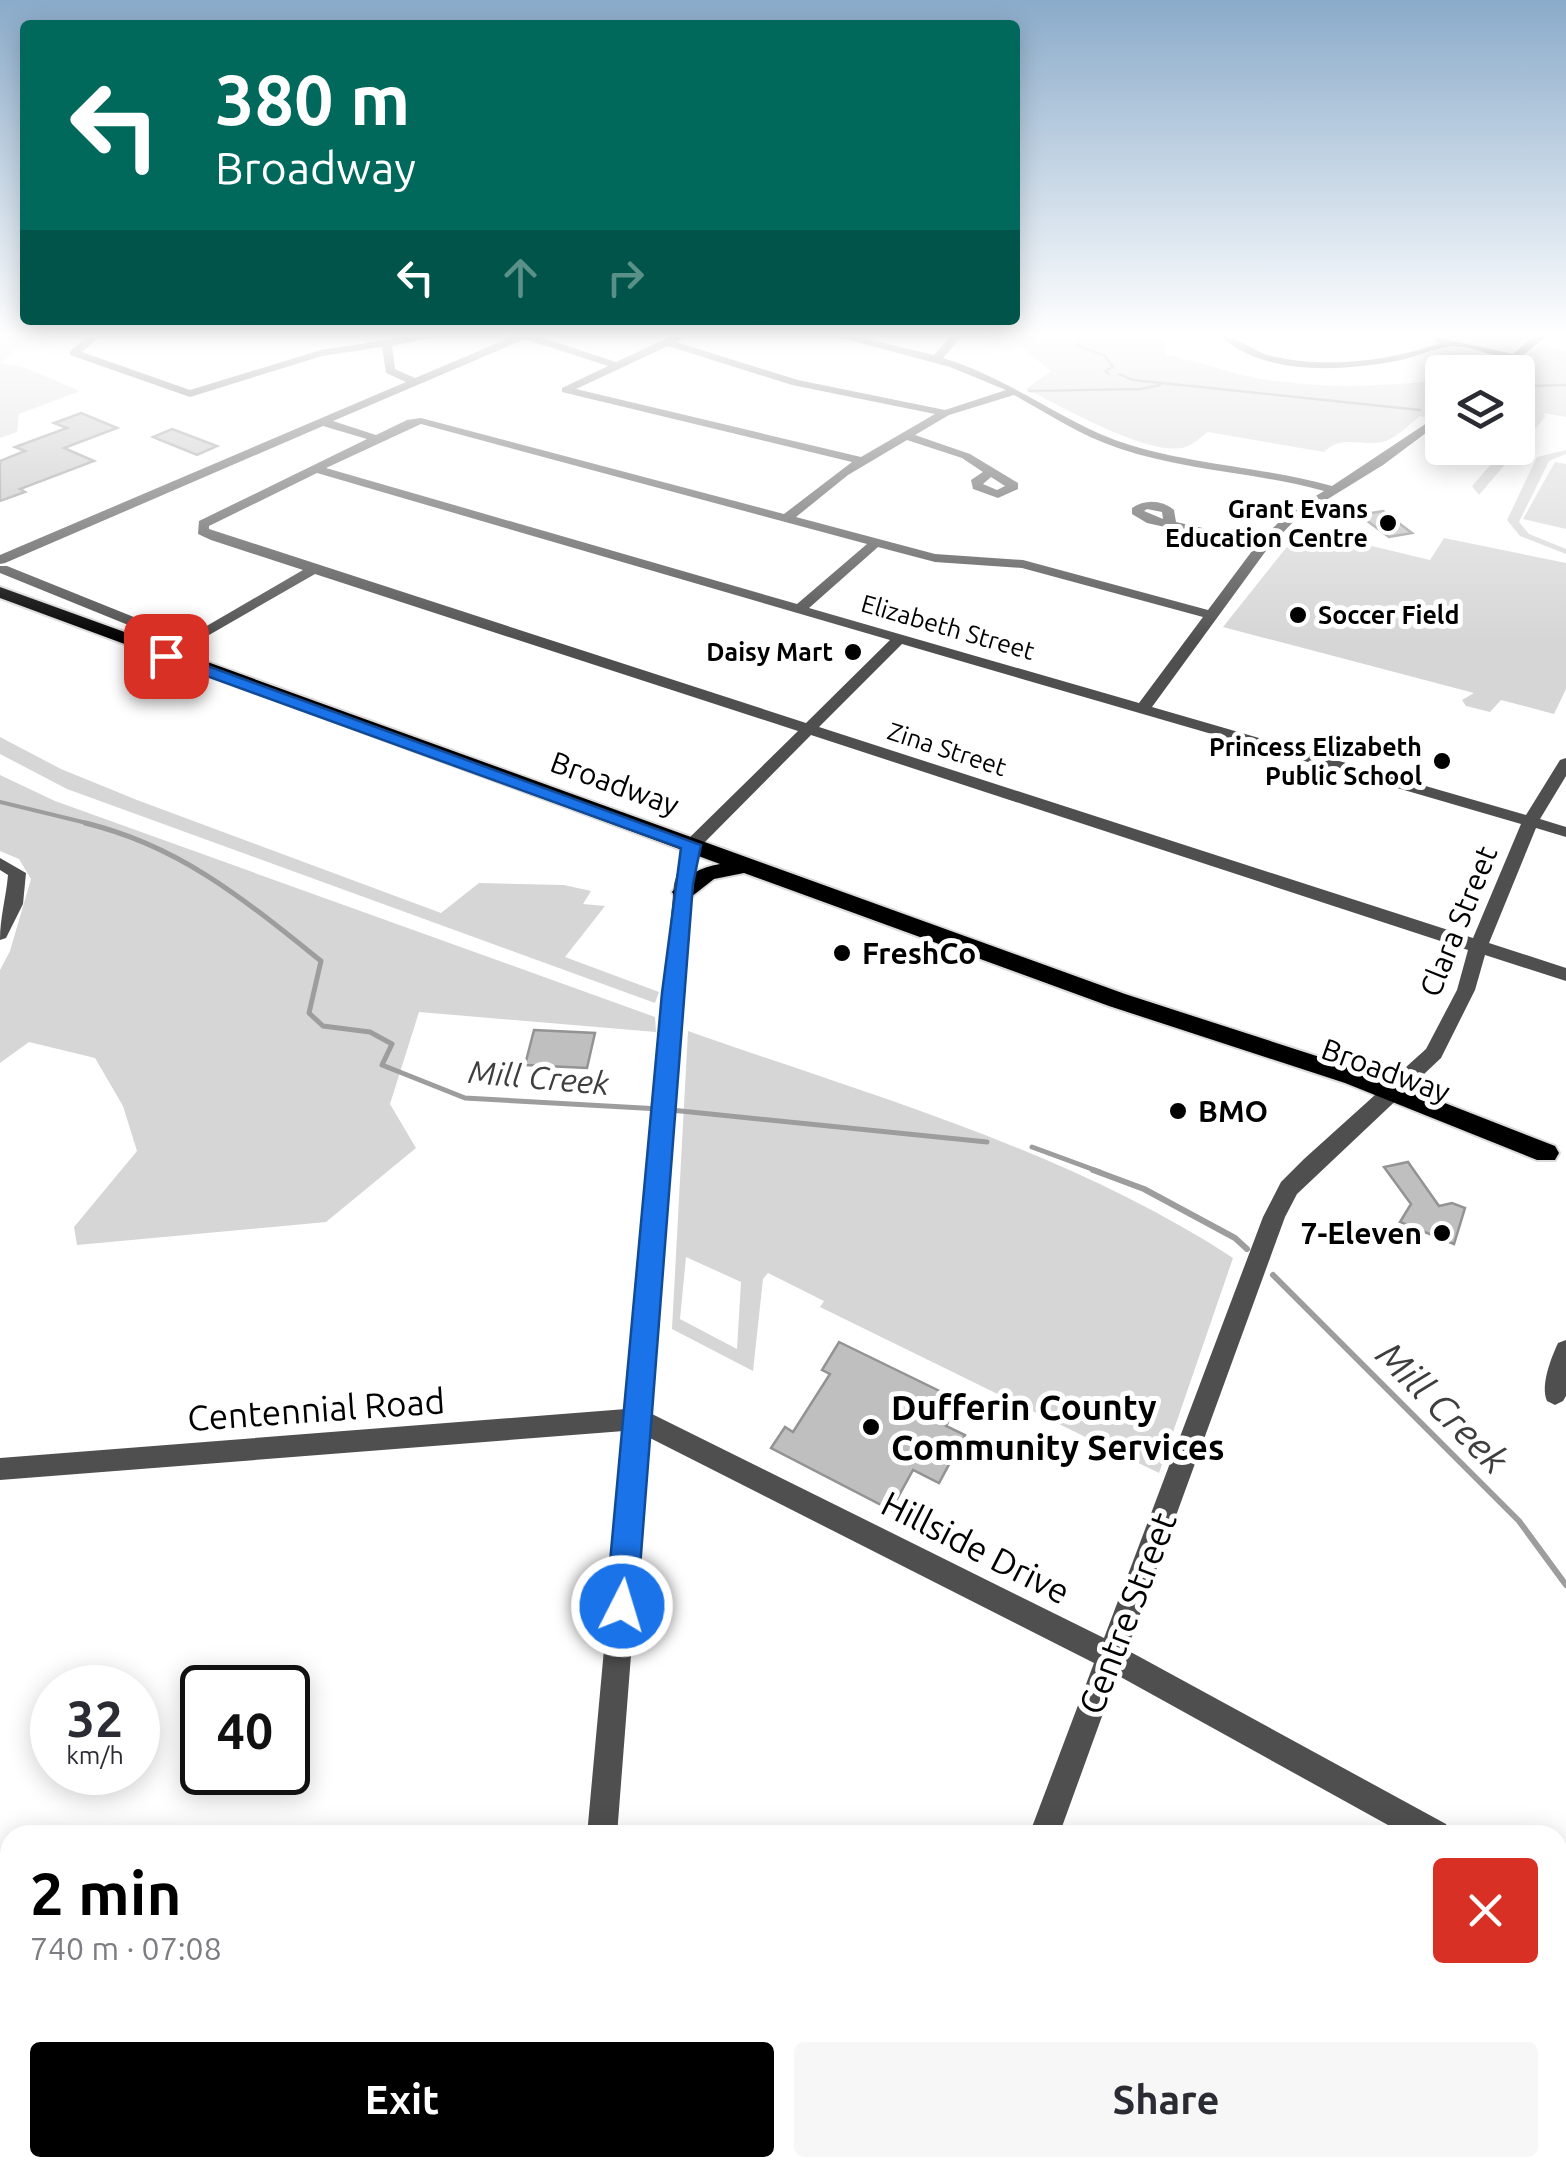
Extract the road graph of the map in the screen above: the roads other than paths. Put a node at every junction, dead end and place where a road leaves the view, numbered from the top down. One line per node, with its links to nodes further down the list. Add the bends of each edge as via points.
1 (285, 439): 19 (street)
2 (373, 439): 10 (street)
3 (381, 439): 10 (street)
4 (492, 439): 15 (street)
5 (768, 439): 11 (street)
6 (905, 439): 11 (street)
7 (913, 439): 13 (street)
8 (1104, 439): 14 (street)
9 (1409, 439): 14 (street)
10 (378, 440): 12 (street)
11 (862, 461): 15 (street)
12 (316, 468): 20 (street, Zina Street, via 203,524 203,532); 22 (street, Elizabeth Street)
13 (991, 472)
14 (1334, 490): 18 (street, via 1293,515)
15 (787, 518): 17 (street)
16 (1170, 522): 18 (street)
17 (875, 543): 22 (street); 23 (street, via 936,558 1023,564)
18 (1263, 545): 23 (street)
19 (1, 565): 25 (street)
20 (314, 569): 25 (street); 28 (street, Zina Street)
21 (0, 592): 26 (main road, Broadway)
22 (799, 610): 24 (street, Elizabeth Street)
23 (1211, 615): 27 (street)
24 (899, 639): 27 (street, Elizabeth Street); 28 (street)
25 (187, 644): 26 (street)
26 (166, 656): 32 (main road, Broadway)
27 (1142, 709): 30 (street, Elizabeth Street)
28 (810, 731): 32 (street); 37 (street, Zina Street)
29 (1566, 763): 30 (street, Clara Street)
30 (1530, 822): 31 (street, Elizabeth Street); 37 (street, Clara Street)
31 (1566, 832)
32 (692, 845): 34 (main road, Broadway); 35 (street)
33 (0, 863): 36 (street, via 18,873)
34 (750, 866): 35 (main road, via 707,873); 39 (main road, Broadway, via 1210,1033 1250,1054)
35 (683, 892): 43 (street)
36 (0, 934)
37 (1478, 947): 38 (street, Zina Street); 39 (street, Clara Street, via 1466,990 1434,1053)
38 (1566, 975)
39 (1384, 1097): 40 (main road, Broadway); 45 (street, Centre Street, via 1290,1188 1274,1217)
40 (1556, 1157)
41 (1566, 1350): 42 (street)
42 (1555, 1394)
43 (637, 1419): 44 (street, Centennial Road); 45 (street, Hillside Drive); 46 (street)
44 (0, 1469)
45 (1110, 1656): 47 (street, Centre Street); 48 (street, Hillside Drive)
46 (603, 1825)
47 (1048, 1825)
48 (1417, 1825)

